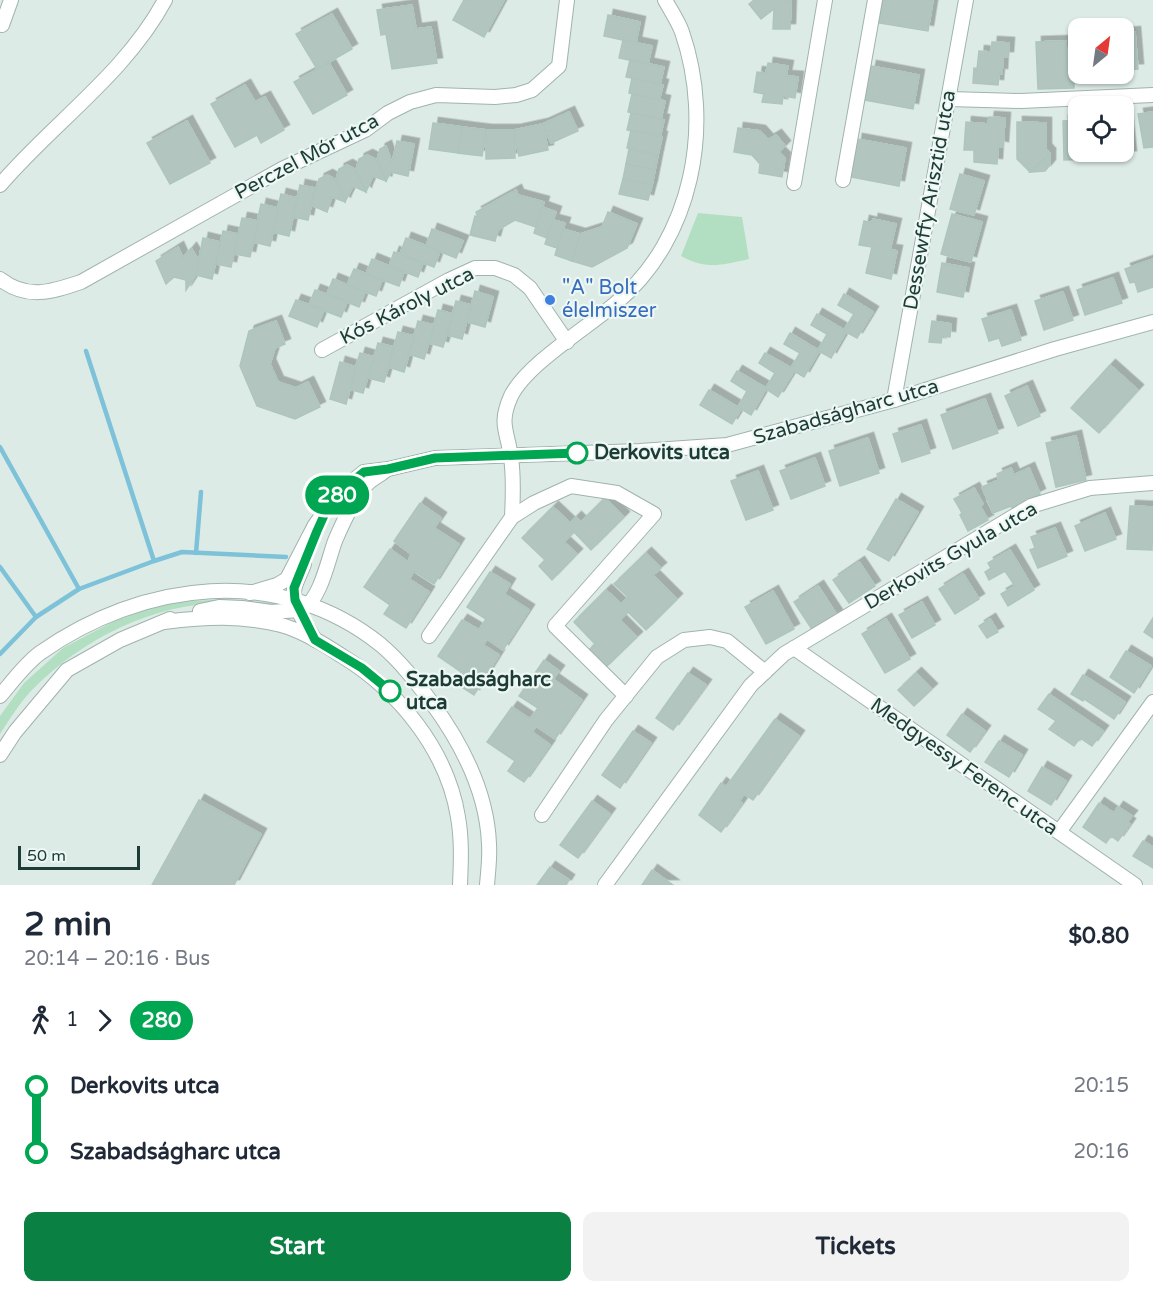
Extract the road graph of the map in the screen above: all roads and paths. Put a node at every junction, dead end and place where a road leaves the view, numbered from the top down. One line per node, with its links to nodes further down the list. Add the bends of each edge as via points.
1 (11, 0): 8 (street)
2 (165, 0): 13 (street, via 117,66)
3 (567, 0): 14 (street, Perczel Mór utca, via 559,66 532,90 495,97 436,95 410,102 81,282 56,291 32,293)
4 (665, 0): 16 (street, via 681,30 697,105 694,156 681,211 666,244 642,278)
5 (825, 0): 12 (street)
6 (875, 0): 11 (street)
7 (966, 0): 10 (street, Dessewffy Arisztid utca)
8 (0, 24)
9 (1153, 95): 10 (street, via 1021,101)
10 (949, 99): 18 (street, Dessewffy Arisztid utca)
11 (843, 180)
12 (794, 183)
13 (0, 185)
14 (0, 279)
15 (1153, 322): 18 (street, Szabadságharc utca)
16 (567, 342): 17 (street, Kós Károly utca, via 530,288 514,275 495,268 475,268); 19 (street, via 522,379 511,396 503,419)
17 (322, 350)
18 (894, 400): 19 (street, Szabadságharc utca, via 727,445)
19 (511, 455): 20 (street, Szabadságharc utca, via 435,458); 23 (street)
20 (388, 469): 22 (street, Szabadságharc utca, via 364,472 339,492); 25 (street, Szabadságharc utca, via 368,484 351,508 326,570)
21 (1153, 483): 29 (street, Derkovits Gyula utca, via 1090,488 1031,507)
22 (326, 511): 24 (street, Szabadságharc utca, via 286,579); 25 (street, Szabadságharc utca, via 294,588)
23 (512, 517): 27 (street); 32 (street, via 571,486 617,493 654,514 555,626)
24 (250, 594): 25 (street); 31 (street, via 210,591 155,599 93,621 38,654)
25 (301, 605): 26 (street, via 271,612 219,607 174,616); 28 (street); 38 (street, via 348,623 382,646 409,673 447,724 477,785 489,843)
26 (164, 622): 28 (street, via 208,616 250,619 284,626); 34 (street, via 120,640 68,670)
27 (429, 636)
28 (315, 640): 37 (street, via 362,668 390,691 437,756 458,815 462,845)
29 (794, 648): 30 (street, Derkovits Gyula utca); 36 (street, Medgyessy Ferenc utca)
30 (765, 672): 32 (street, via 727,641 710,637 684,640 657,657); 39 (street, Derkovits Gyula utca, via 751,685)
31 (0, 696)
32 (626, 696): 35 (street)
33 (1153, 702): 36 (street)
34 (0, 755)
35 (542, 815)
36 (1059, 832): 40 (street, Medgyessy Ferenc utca)
37 (460, 885)
38 (487, 885)
39 (605, 885)
40 (1135, 885)

